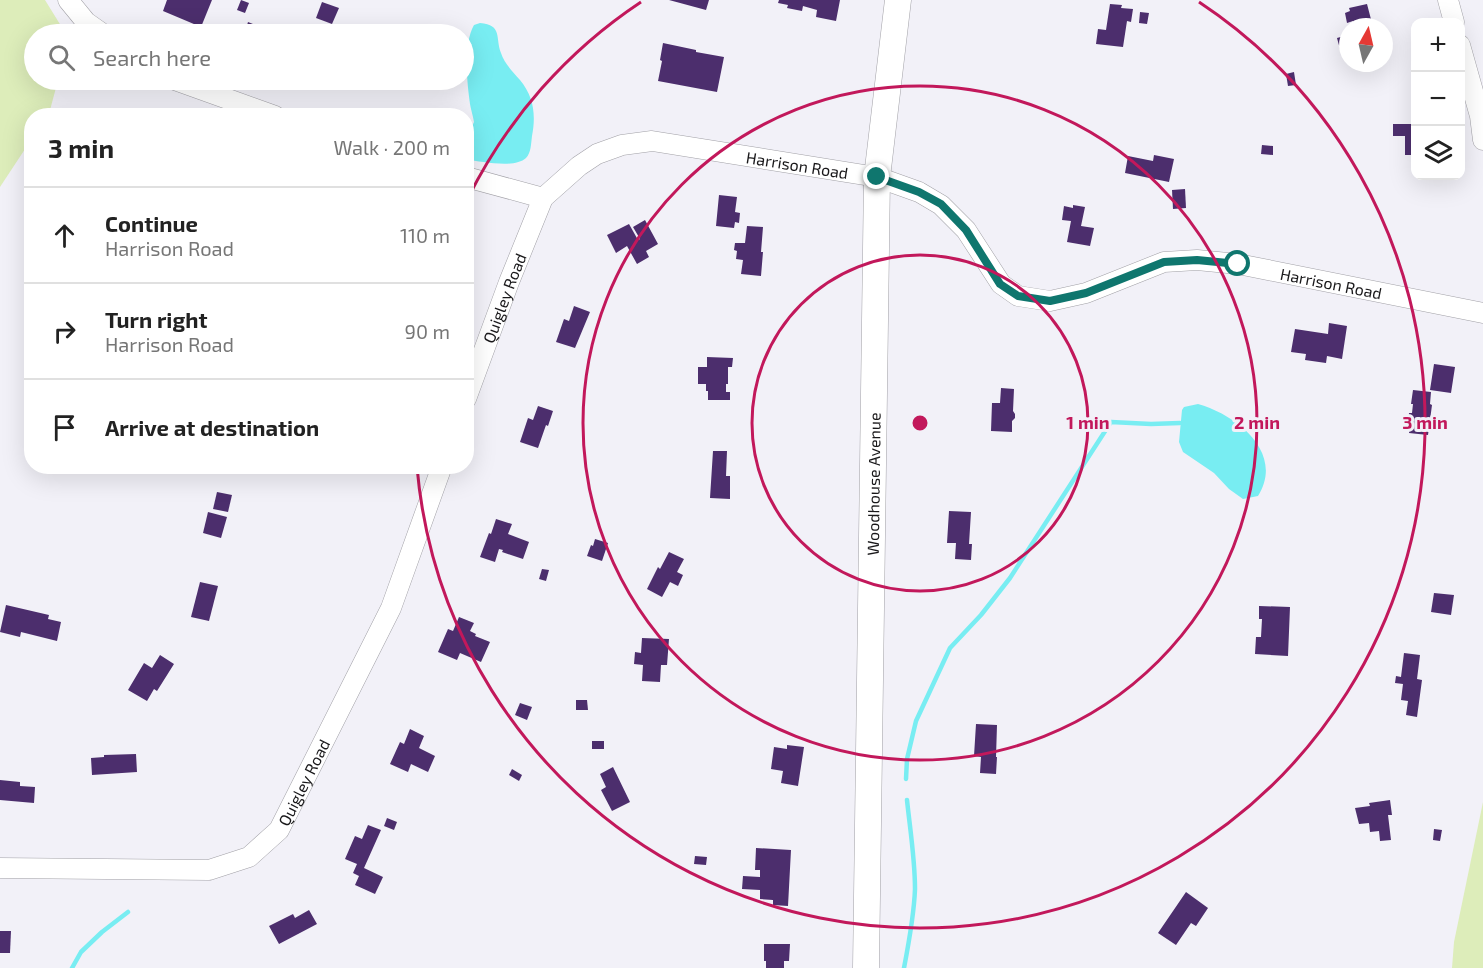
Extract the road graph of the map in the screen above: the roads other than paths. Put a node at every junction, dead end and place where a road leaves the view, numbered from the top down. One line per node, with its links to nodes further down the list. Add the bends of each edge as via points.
1 (68, 0): 5 (street)
2 (898, 0): 10 (main road, Woodhouse Avenue)
3 (1448, 0): 4 (street)
4 (1453, 18)
5 (89, 24)
6 (1465, 60): 9 (street)
7 (203, 90): 8 (street)
8 (253, 108)
9 (1483, 140)
10 (877, 177): 12 (street, Harrison Road, via 652,141 597,154); 13 (street, Harrison Road, via 941,204 966,230 1000,284 1018,296 1050,301 1086,293 1164,262 1197,260 1238,264); 17 (main road, Woodhouse Avenue)
11 (474, 179): 12 (street)
12 (543, 198): 14 (street, Quigley Road)
13 (1483, 313)
14 (474, 377)
15 (439, 474): 16 (street, Quigley Road, via 391,608 279,830 249,856 209,870)
16 (0, 868)
17 (866, 968)

